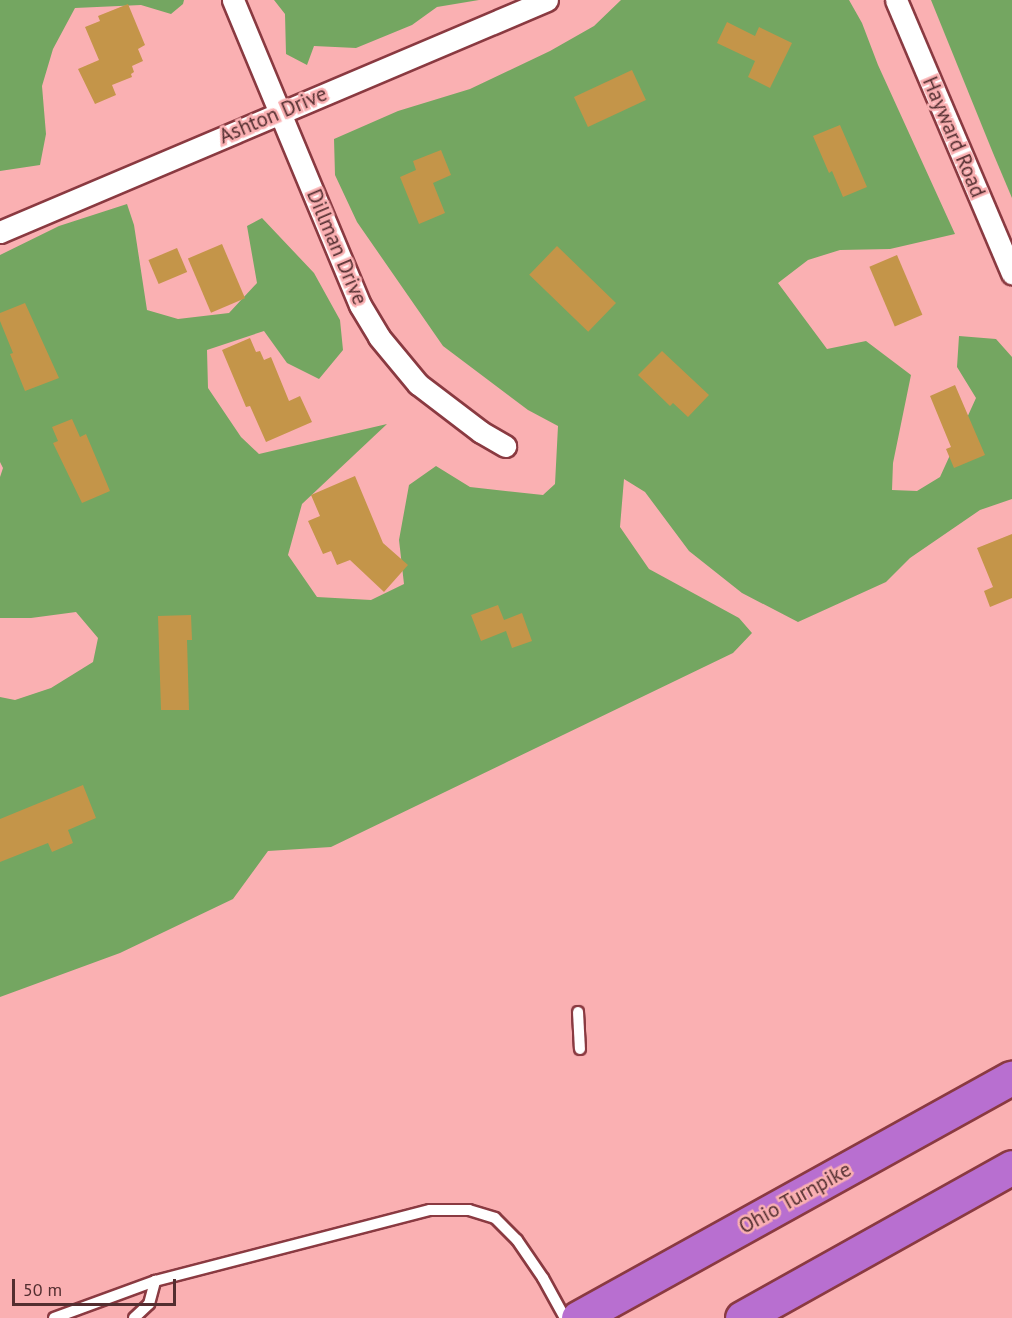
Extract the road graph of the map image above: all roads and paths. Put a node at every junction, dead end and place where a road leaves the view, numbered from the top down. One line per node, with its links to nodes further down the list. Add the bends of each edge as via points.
1 (233, 0): 4 (street, Dillman Drive)
2 (547, 0): 4 (street, Ashton Drive)
3 (896, 0): 6 (street, Hayward Road)
4 (280, 111): 5 (street, Ashton Drive); 7 (street, Dillman Drive, via 360,305 379,337 418,384)
5 (0, 231)
6 (1012, 273)
7 (505, 446)
8 (578, 1012): 9 (lane)
9 (580, 1049)
10 (1012, 1077): 16 (highway, Ohio Turnpike)
11 (1012, 1167): 17 (highway)
12 (155, 1281): 13 (lane); 14 (lane, via 149,1304); 15 (lane, via 430,1210 470,1210 495,1218 517,1240)
13 (54, 1318)
14 (134, 1318)
15 (565, 1318)
16 (578, 1318)
17 (742, 1318)

